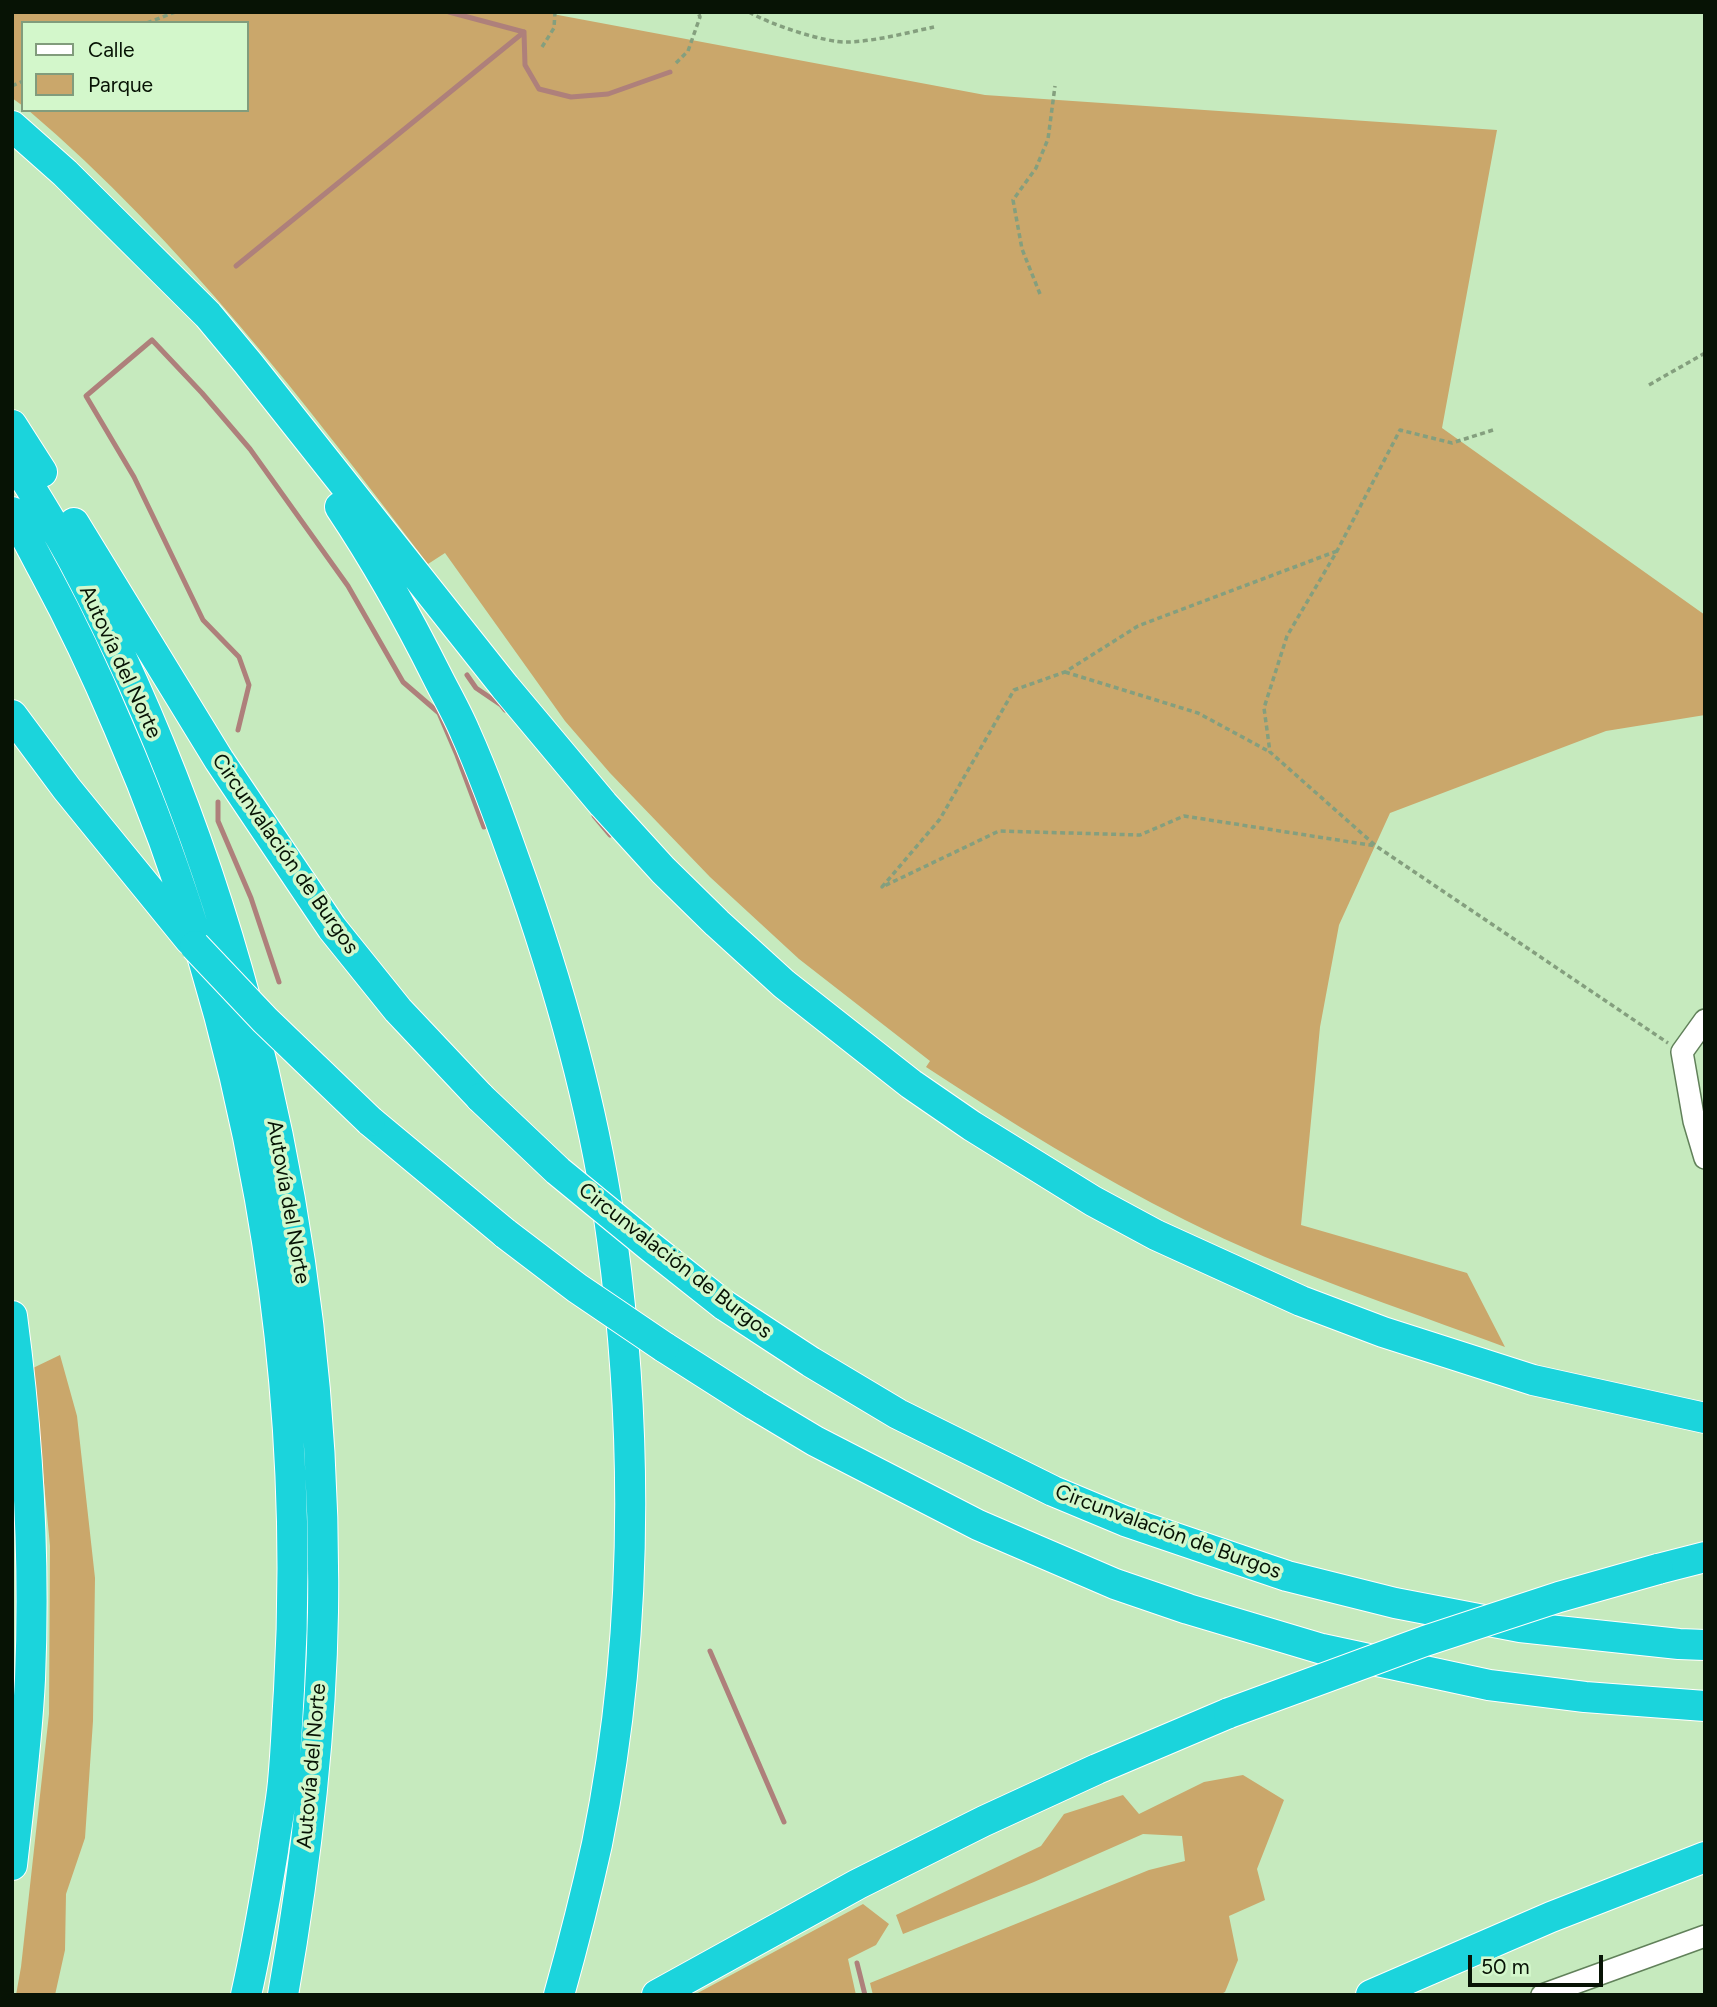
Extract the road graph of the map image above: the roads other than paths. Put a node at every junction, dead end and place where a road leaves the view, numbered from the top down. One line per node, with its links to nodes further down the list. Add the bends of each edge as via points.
1 (12, 126): 2 (highway)
2 (158, 266): 12 (highway, via 208,315 505,687 663,870 784,984 911,1084 1093,1201 1301,1301 1533,1380); 22 (highway, via 288,432 357,533 411,625 464,730 502,826 572,1041 612,1236 626,1381 629,1563 612,1754 597,1843)
3 (12, 425): 14 (highway, Circunvalación de Burgos, bridge, via 219,760 332,928 398,1010 558,1171 724,1305 898,1414 1052,1491 1125,1521 1287,1576 1395,1603 1520,1627)
4 (12, 458): 21 (highway, Autovía del Norte, via 79,572 184,807 230,948 282,1157 310,1339 318,1431 323,1612 319,1716 306,1845)
5 (12, 512): 20 (highway, Autovía del Norte, via 101,685 177,878 220,1020 252,1154 266,1237 288,1417 292,1625 283,1783)
6 (12, 715): 8 (highway)
7 (12, 747): 8 (highway, via 163,918)
8 (195, 947): 15 (highway, bridge, via 370,1121 577,1288 815,1441 967,1519 1103,1579 1322,1649 1489,1685)
9 (1705, 1020): 10 (street, via 1682,1052)
10 (1705, 1158)
11 (12, 1316): 17 (highway, via 32,1527 30,1679)
12 (1705, 1418)
13 (1705, 1557): 19 (highway, bridge, via 1424,1641 1229,1713 984,1821)
14 (1705, 1645)
15 (1705, 1706)
16 (1705, 1857): 23 (highway)
17 (12, 1865)
18 (1705, 1936): 24 (street)
19 (662, 1991)
20 (246, 1995)
21 (283, 1995)
22 (559, 1995)
23 (1371, 1995)
24 (1542, 1995)

